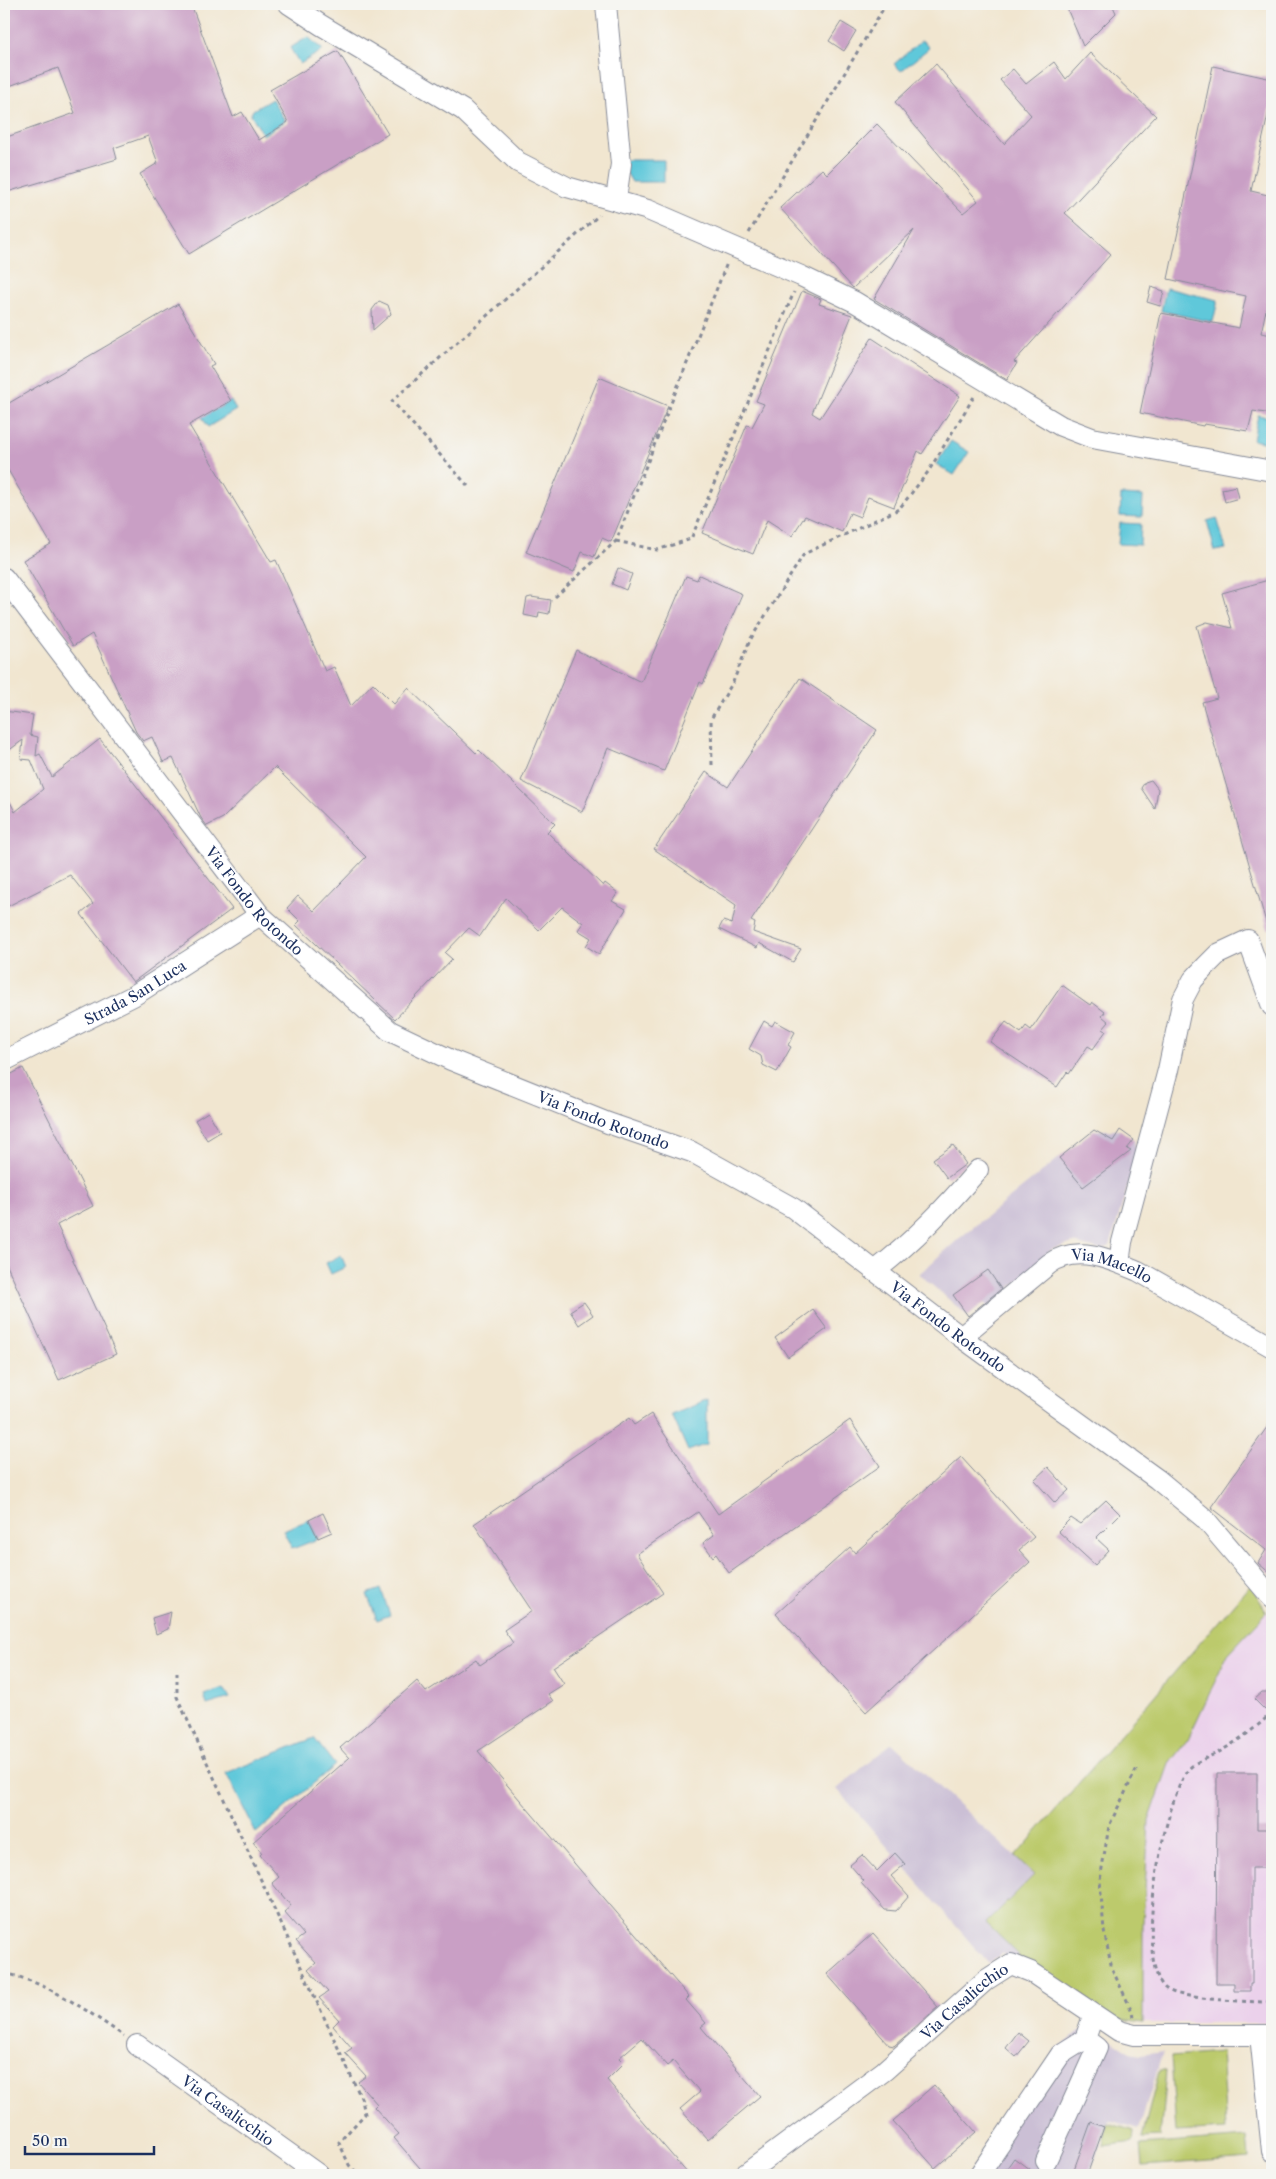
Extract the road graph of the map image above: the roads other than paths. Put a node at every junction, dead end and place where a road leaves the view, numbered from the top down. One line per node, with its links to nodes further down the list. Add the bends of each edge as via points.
1 (289, 4): 3 (street, via 464,110 518,162 567,186)
2 (606, 4): 3 (street, via 621,164)
3 (616, 199): 4 (street, via 648,210 855,302 1061,426 1092,438)
4 (1272, 471)
5 (4, 578): 6 (street, Via Fondo Rotondo)
6 (260, 915): 8 (street, Strada San Luca, via 134,996); 11 (street, Via Fondo Rotondo, via 390,1031 451,1060 590,1116 692,1152 793,1208)
7 (1272, 1006): 10 (street, via 1248,940 1218,954 1193,980 1183,999)
8 (4, 1061)
9 (978, 1170): 11 (street, via 933,1222)
10 (1119, 1263): 12 (street, Via Macello, via 1086,1254 1061,1257); 13 (street, Via Macello)
11 (875, 1271): 12 (street, Via Fondo Rotondo)
12 (961, 1337): 14 (street, Via Fondo Rotondo, via 1158,1479 1204,1518)
13 (1272, 1347)
14 (1272, 1598)
15 (1093, 2016): 16 (street, Via Casalicchio, via 1119,2031 1134,2035); 17 (street); 23 (street, Via Casalicchio, via 1031,1972 1011,1964 986,1980 884,2071)
16 (1266, 2035): 19 (street)
17 (1085, 2039): 21 (street, via 1097,2048); 24 (street, via 1061,2054)
18 (137, 2045): 22 (street, Via Casalicchio)
19 (1270, 2108): 20 (street)
20 (1272, 2151)
21 (1046, 2161)
22 (319, 2175)
23 (744, 2175)
24 (979, 2175)

